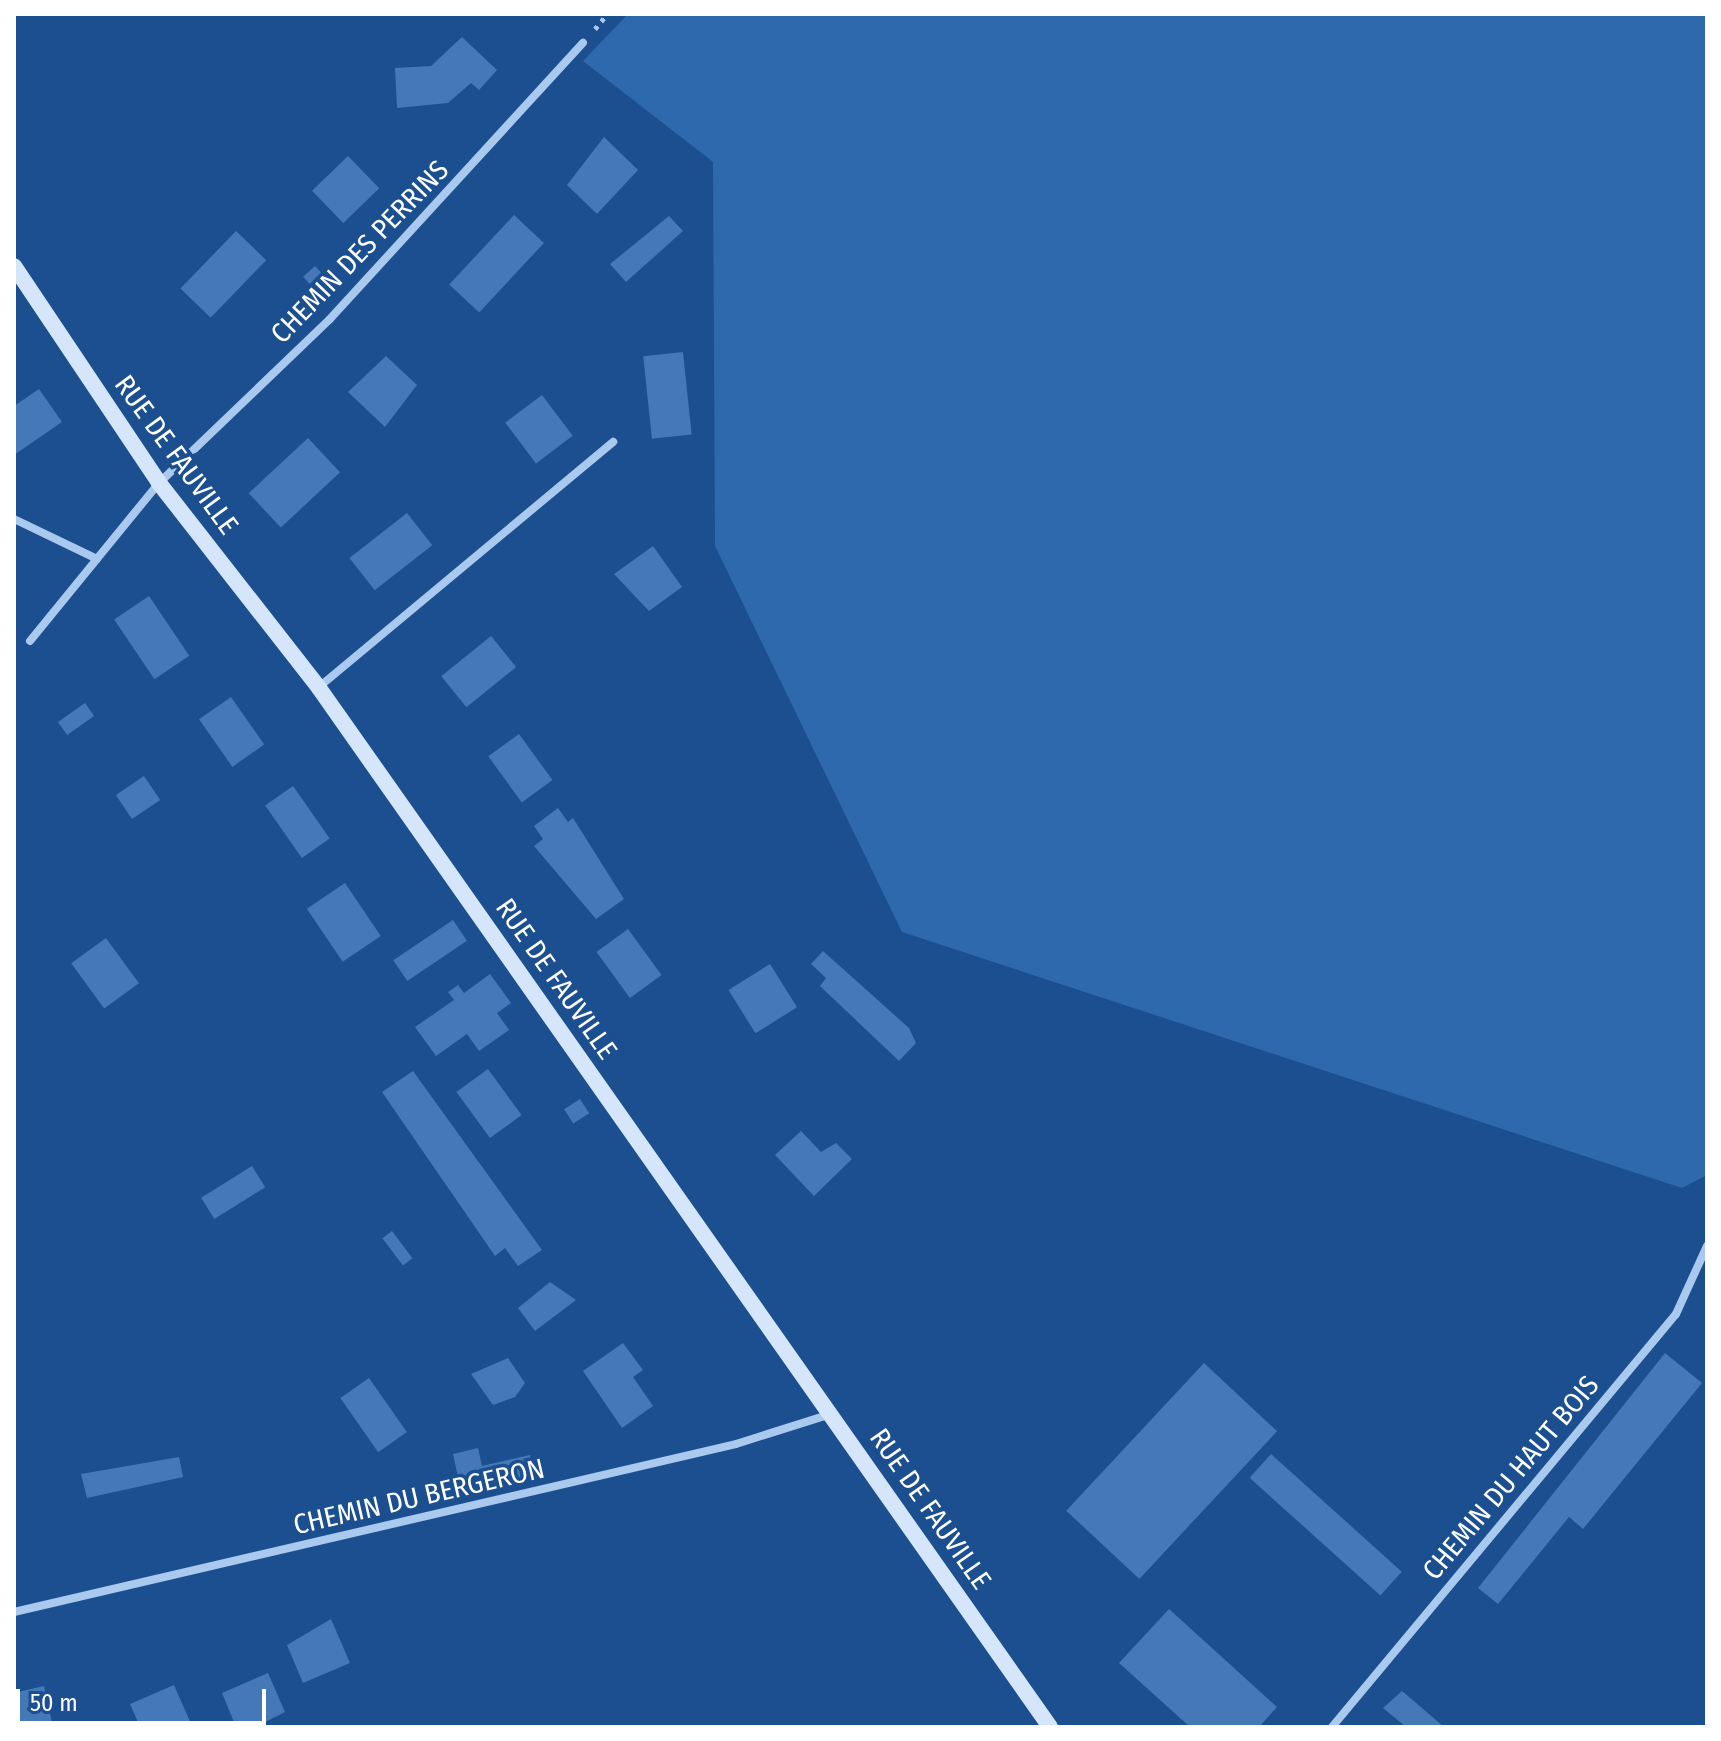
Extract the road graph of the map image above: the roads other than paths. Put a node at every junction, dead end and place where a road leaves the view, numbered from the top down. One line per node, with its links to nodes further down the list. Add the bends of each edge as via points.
1 (583, 43): 4 (street, CHEMIN DES PERRINS, via 329,320)
2 (14, 266): 4 (main road, RUE DE FAUVILLE)
3 (613, 442): 8 (street)
4 (159, 483): 6 (street, CHEMIN DES PERRINS); 8 (main road, RUE DE FAUVILLE)
5 (14, 519): 6 (street)
6 (97, 559): 7 (street, CHEMIN DES PERRINS)
7 (30, 641)
8 (319, 688): 10 (main road, RUE DE FAUVILLE)
9 (1707, 1246): 13 (street, CHEMIN DU HAUT BOIS, via 1676,1314)
10 (832, 1414): 11 (street, CHEMIN DU BERGERON, via 720,1448); 12 (main road, RUE DE FAUVILLE)
11 (14, 1612)
12 (1050, 1727)
13 (1332, 1727)

